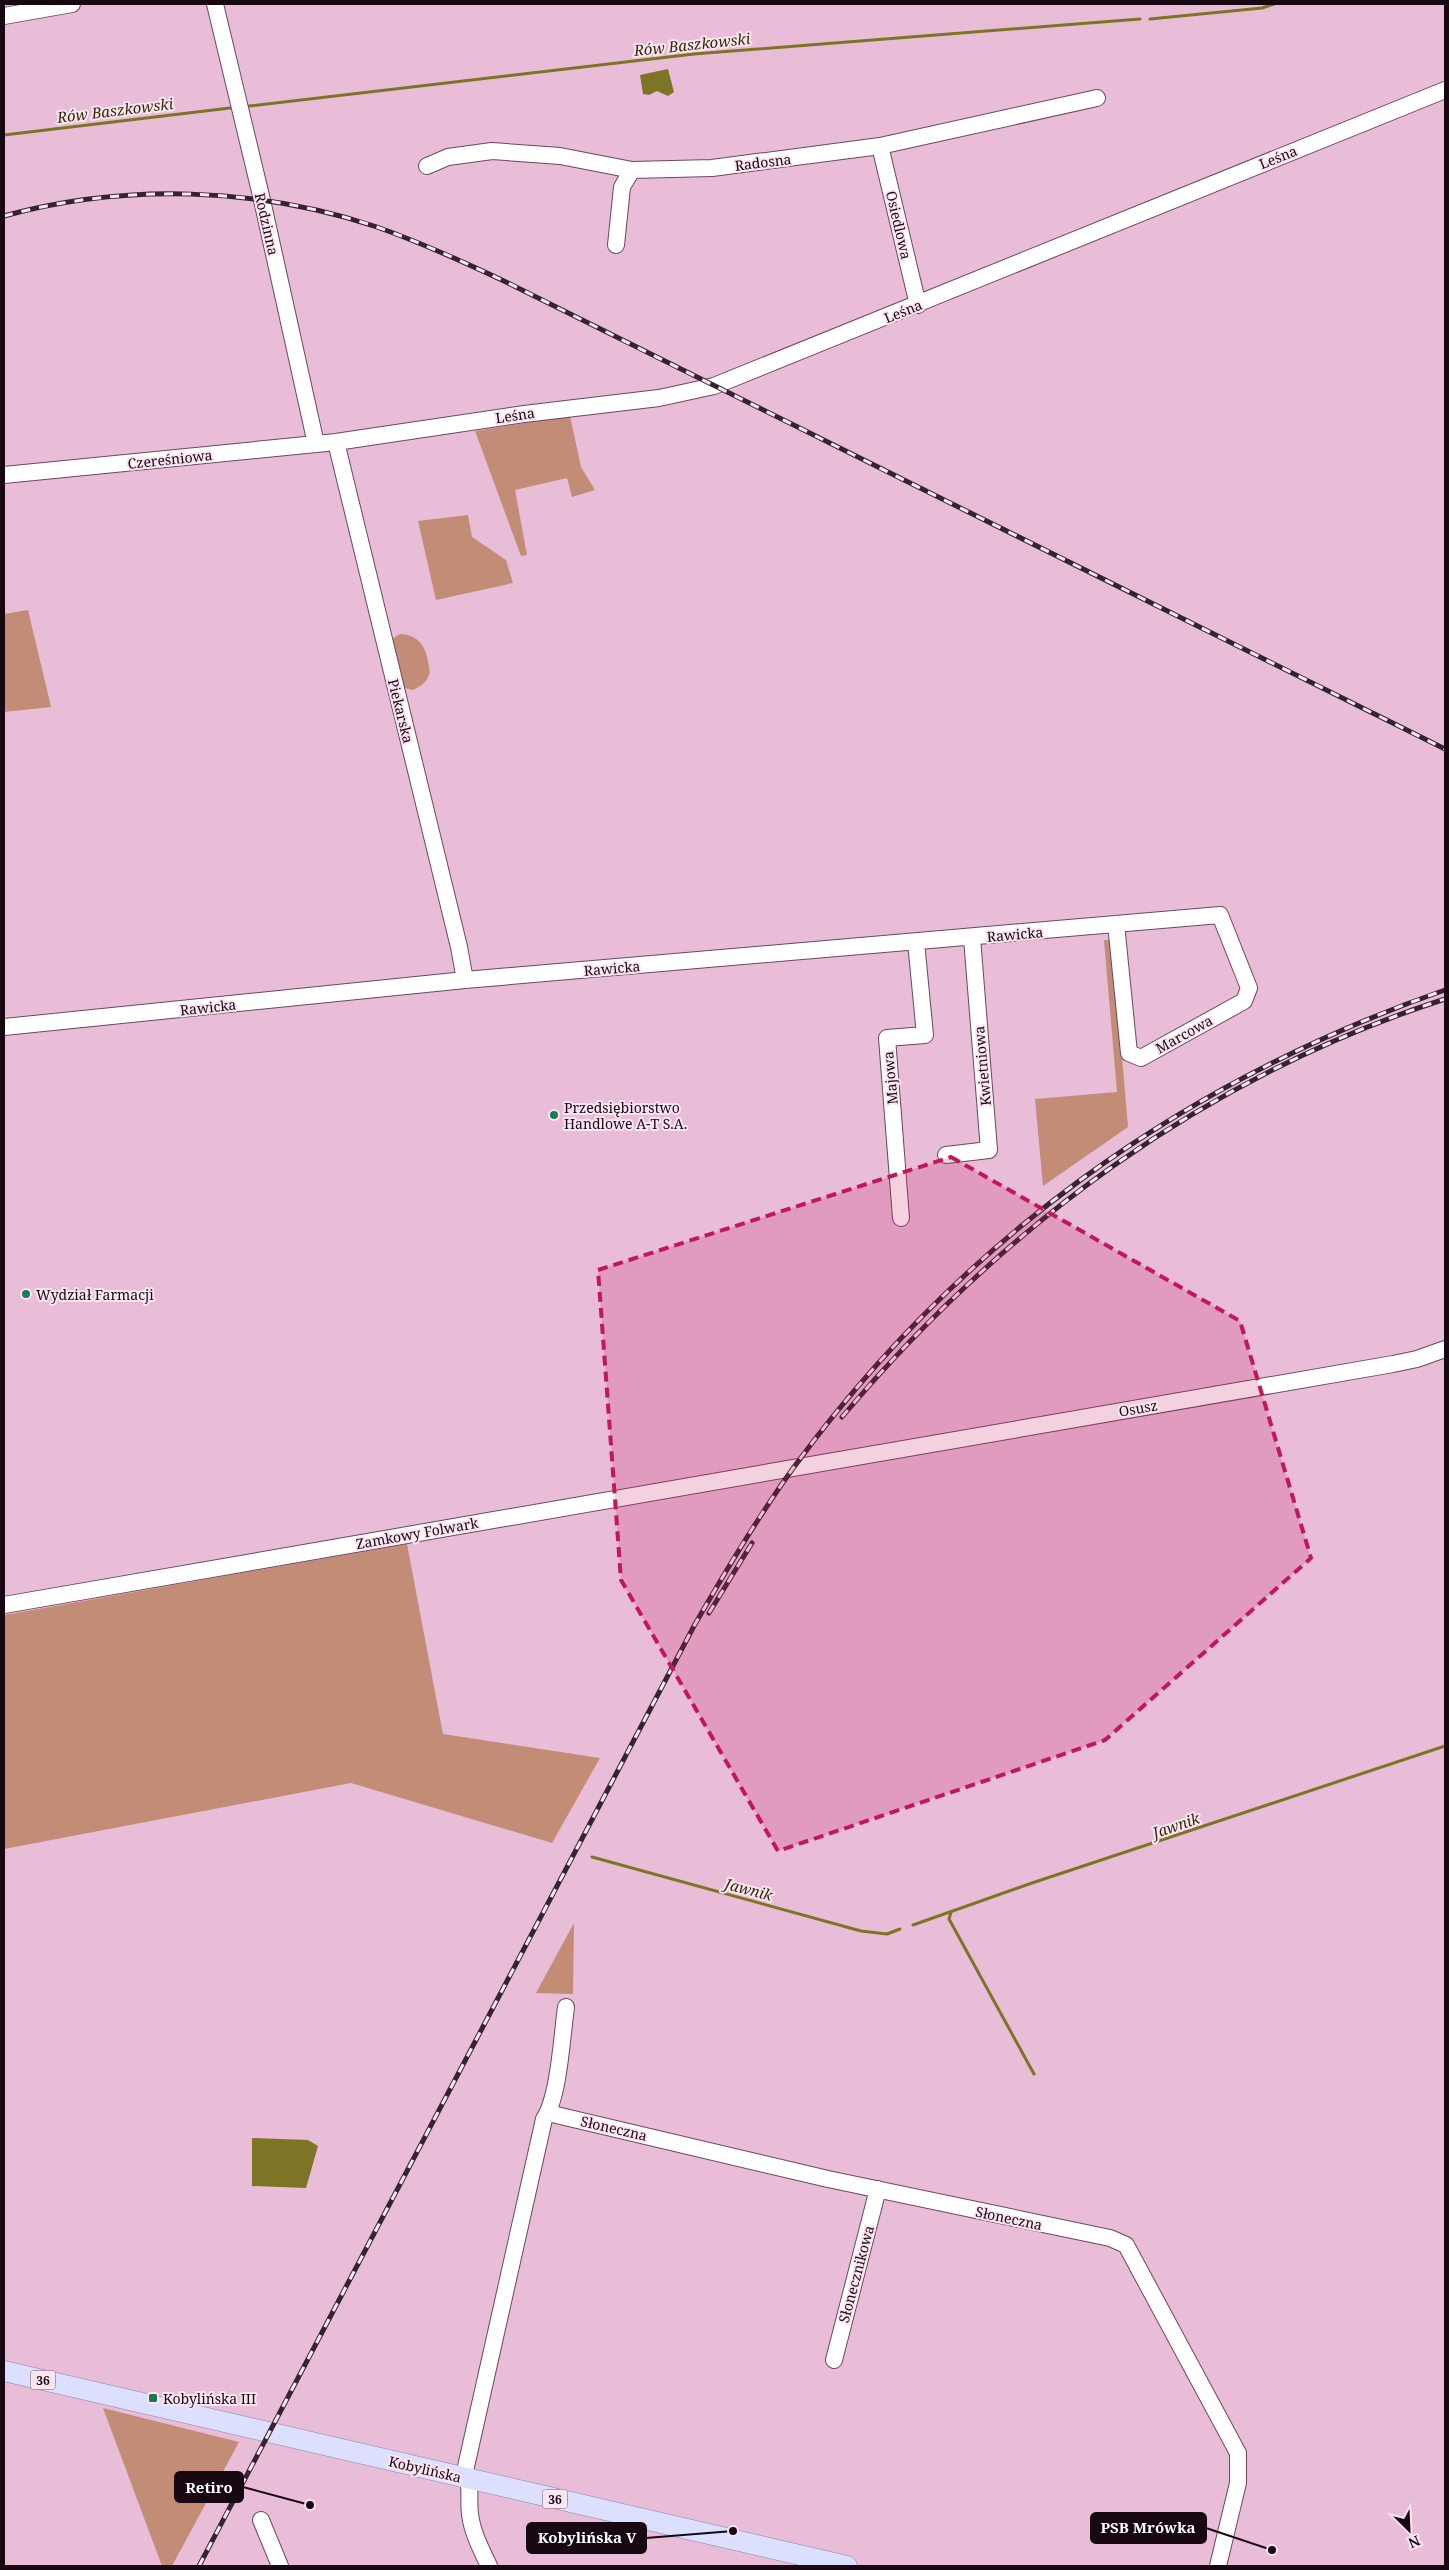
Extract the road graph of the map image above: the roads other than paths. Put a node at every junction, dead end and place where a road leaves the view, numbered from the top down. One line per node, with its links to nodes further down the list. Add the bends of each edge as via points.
1 (72, 4): 3 (street)
2 (215, 4): 12 (street, Rodzinna)
3 (4, 16)
4 (1445, 90): 10 (street, Leśna)
5 (1097, 98): 6 (street, Radosna)
6 (880, 146): 8 (street, Radosna, via 712,168); 10 (street, Osiedlowa)
7 (427, 166): 8 (street, Radosna, via 448,157 492,151 560,156)
8 (632, 170): 9 (street, via 622,187)
9 (616, 245)
10 (918, 305): 11 (street, Leśna, via 714,386 691,392)
11 (336, 442): 12 (street, Czereśniowa); 18 (street, Piekarska)
12 (316, 444): 13 (street, Czereśniowa)
13 (4, 475)
14 (1220, 915): 15 (street, Rawicka); 15 (street, Marcowa, via 1249,988 1244,1001 1141,1058 1129,1053)
15 (1116, 924): 16 (street, Rawicka)
16 (972, 938): 17 (street, Rawicka); 20 (street, Kwietniowa, via 989,1150)
17 (916, 942): 18 (street, Rawicka); 21 (street, Majowa, via 924,1035 887,1038)
18 (465, 980): 19 (street, Rawicka)
19 (4, 1027)
20 (946, 1156)
21 (901, 1218)
22 (1445, 1349): 23 (street, Osusz, via 1393,1364)
23 (830, 1462): 24 (street, Zamkowy Folwark)
24 (4, 1605)
25 (566, 2007): 26 (street, via 557,2075)
26 (548, 2113): 27 (street, Słoneczna); 30 (street, via 544,2119 465,2471)
27 (878, 2189): 28 (street, Słonecznikowa); 35 (street, Słoneczna, via 1126,2244 1238,2453 1238,2483)
28 (834, 2360)
29 (4, 2371): 30 (main road, Kobylińska / 36)
30 (470, 2480): 33 (street, via 471,2520); 34 (main road, Kobylińska / 36)
31 (261, 2520): 32 (street)
32 (280, 2566)
33 (489, 2566)
34 (847, 2566)
35 (1218, 2566)

